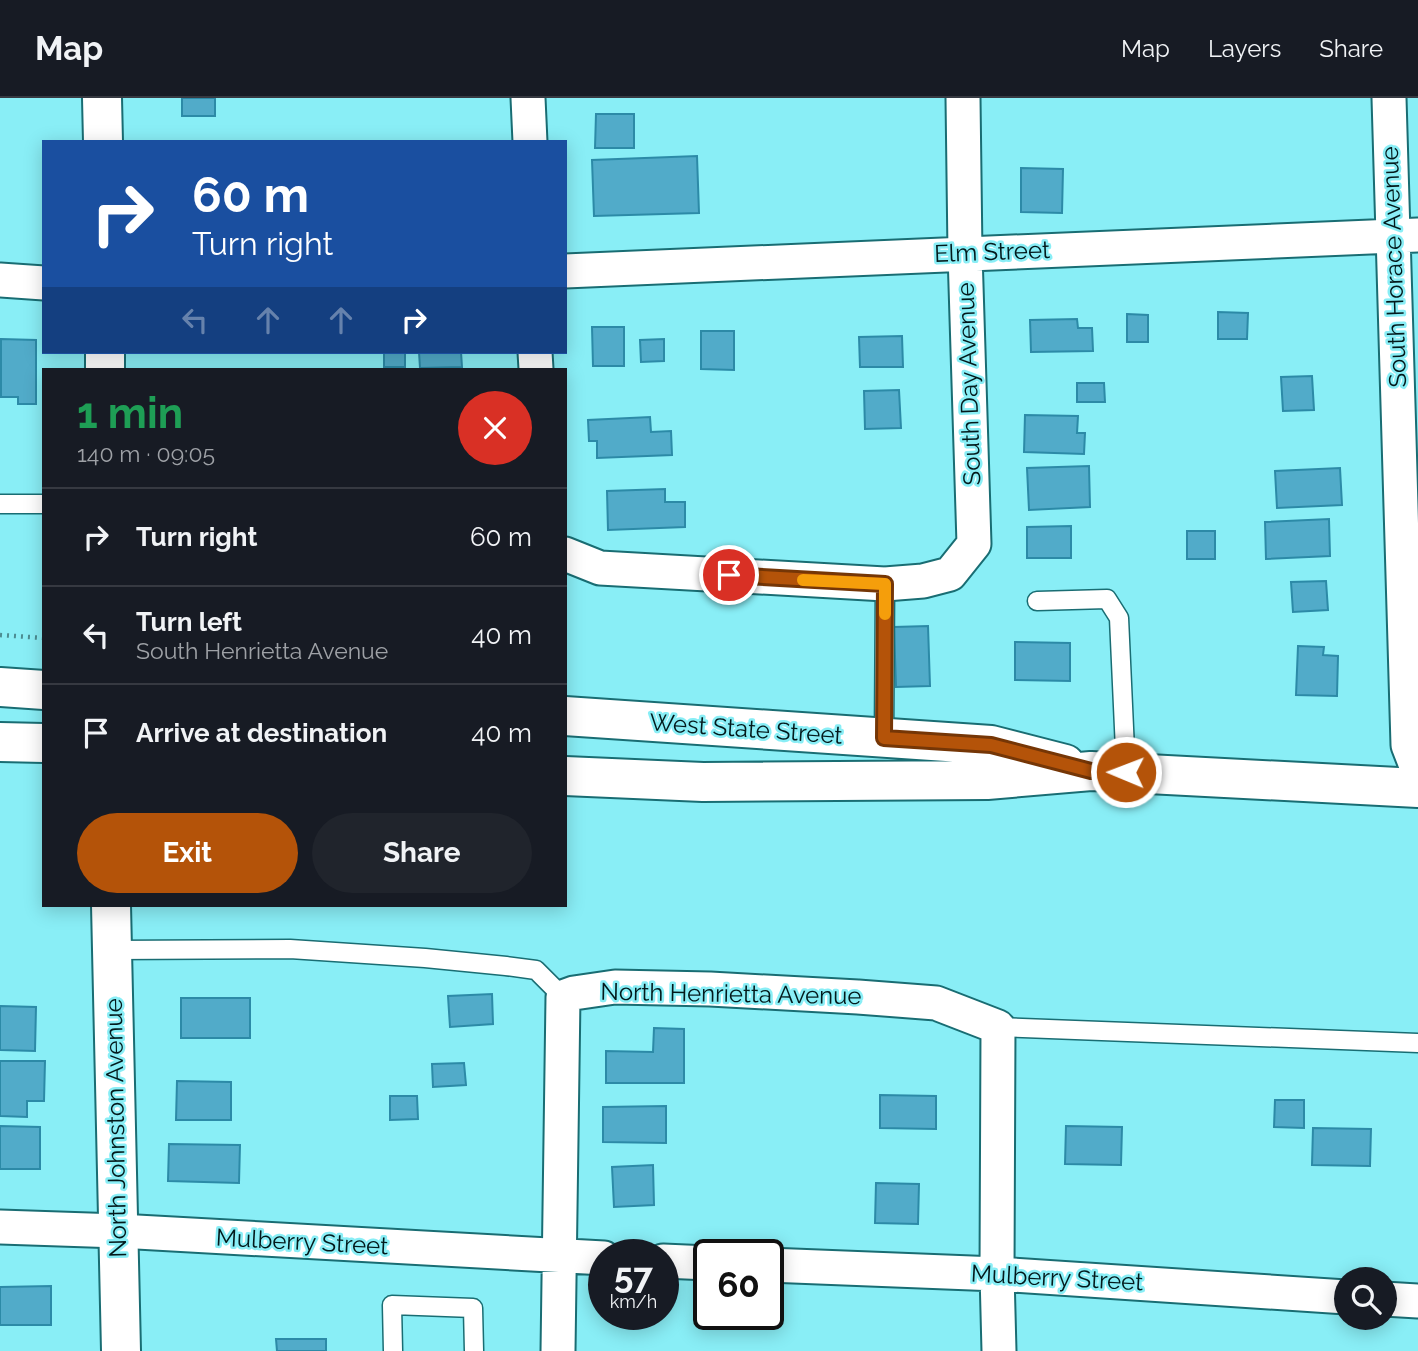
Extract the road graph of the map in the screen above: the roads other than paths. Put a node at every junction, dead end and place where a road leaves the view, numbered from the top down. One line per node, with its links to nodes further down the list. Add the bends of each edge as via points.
1 (102, 98): 5 (main road)
2 (528, 98): 6 (street)
3 (963, 98): 8 (street, South Day Avenue)
4 (1390, 98): 7 (street, South Horace Avenue)
5 (103, 140)
6 (530, 140)
7 (1405, 235): 8 (street, Elm Street); 23 (street, South Horace Avenue, via 1408,745)
8 (965, 253): 9 (street, Elm Street); 15 (street, South Day Avenue, via 974,544 950,574)
9 (567, 271)
10 (0, 280): 11 (street)
11 (42, 283)
12 (42, 504): 13 (lane)
13 (0, 505)
14 (567, 555): 15 (street, via 600,568)
15 (885, 584): 20 (lane)
16 (1037, 601): 24 (lane, via 1107,599 1119,618)
17 (0, 687): 18 (main road)
18 (42, 690)
19 (567, 716): 20 (main road, West State Street)
20 (884, 738): 24 (main road, West State Street, via 991,745)
21 (0, 742): 22 (main road)
22 (42, 743)
23 (1418, 771)
24 (1109, 772): 25 (main road, West State Street, via 974,780 703,782); 26 (main road, West State Street)
25 (567, 776)
26 (1418, 788)
27 (111, 907): 28 (main road, North Johnston Avenue)
28 (112, 950): 29 (lane, via 289,949 506,966 536,970); 33 (main road, North Johnston Avenue)
29 (563, 998): 30 (street, North Henrietta Avenue, via 615,986 858,997 936,1003); 34 (street)
30 (998, 1027): 31 (lane); 37 (street)
31 (1418, 1042)
32 (0, 1227): 33 (street, Mulberry Street)
33 (119, 1231): 34 (street, Mulberry Street); 41 (main road, North Johnston Avenue)
34 (559, 1257): 35 (street, Mulberry Street); 44 (street)
35 (588, 1258)
36 (784, 1266): 37 (street, Mulberry Street)
37 (997, 1274): 38 (street, Mulberry Street); 45 (street)
38 (1334, 1296)
39 (1397, 1300): 40 (street)
40 (1418, 1301)
41 (121, 1351)
42 (393, 1351): 43 (lane, via 392,1305 473,1308)
43 (474, 1351)
44 (558, 1351)
45 (999, 1351)

